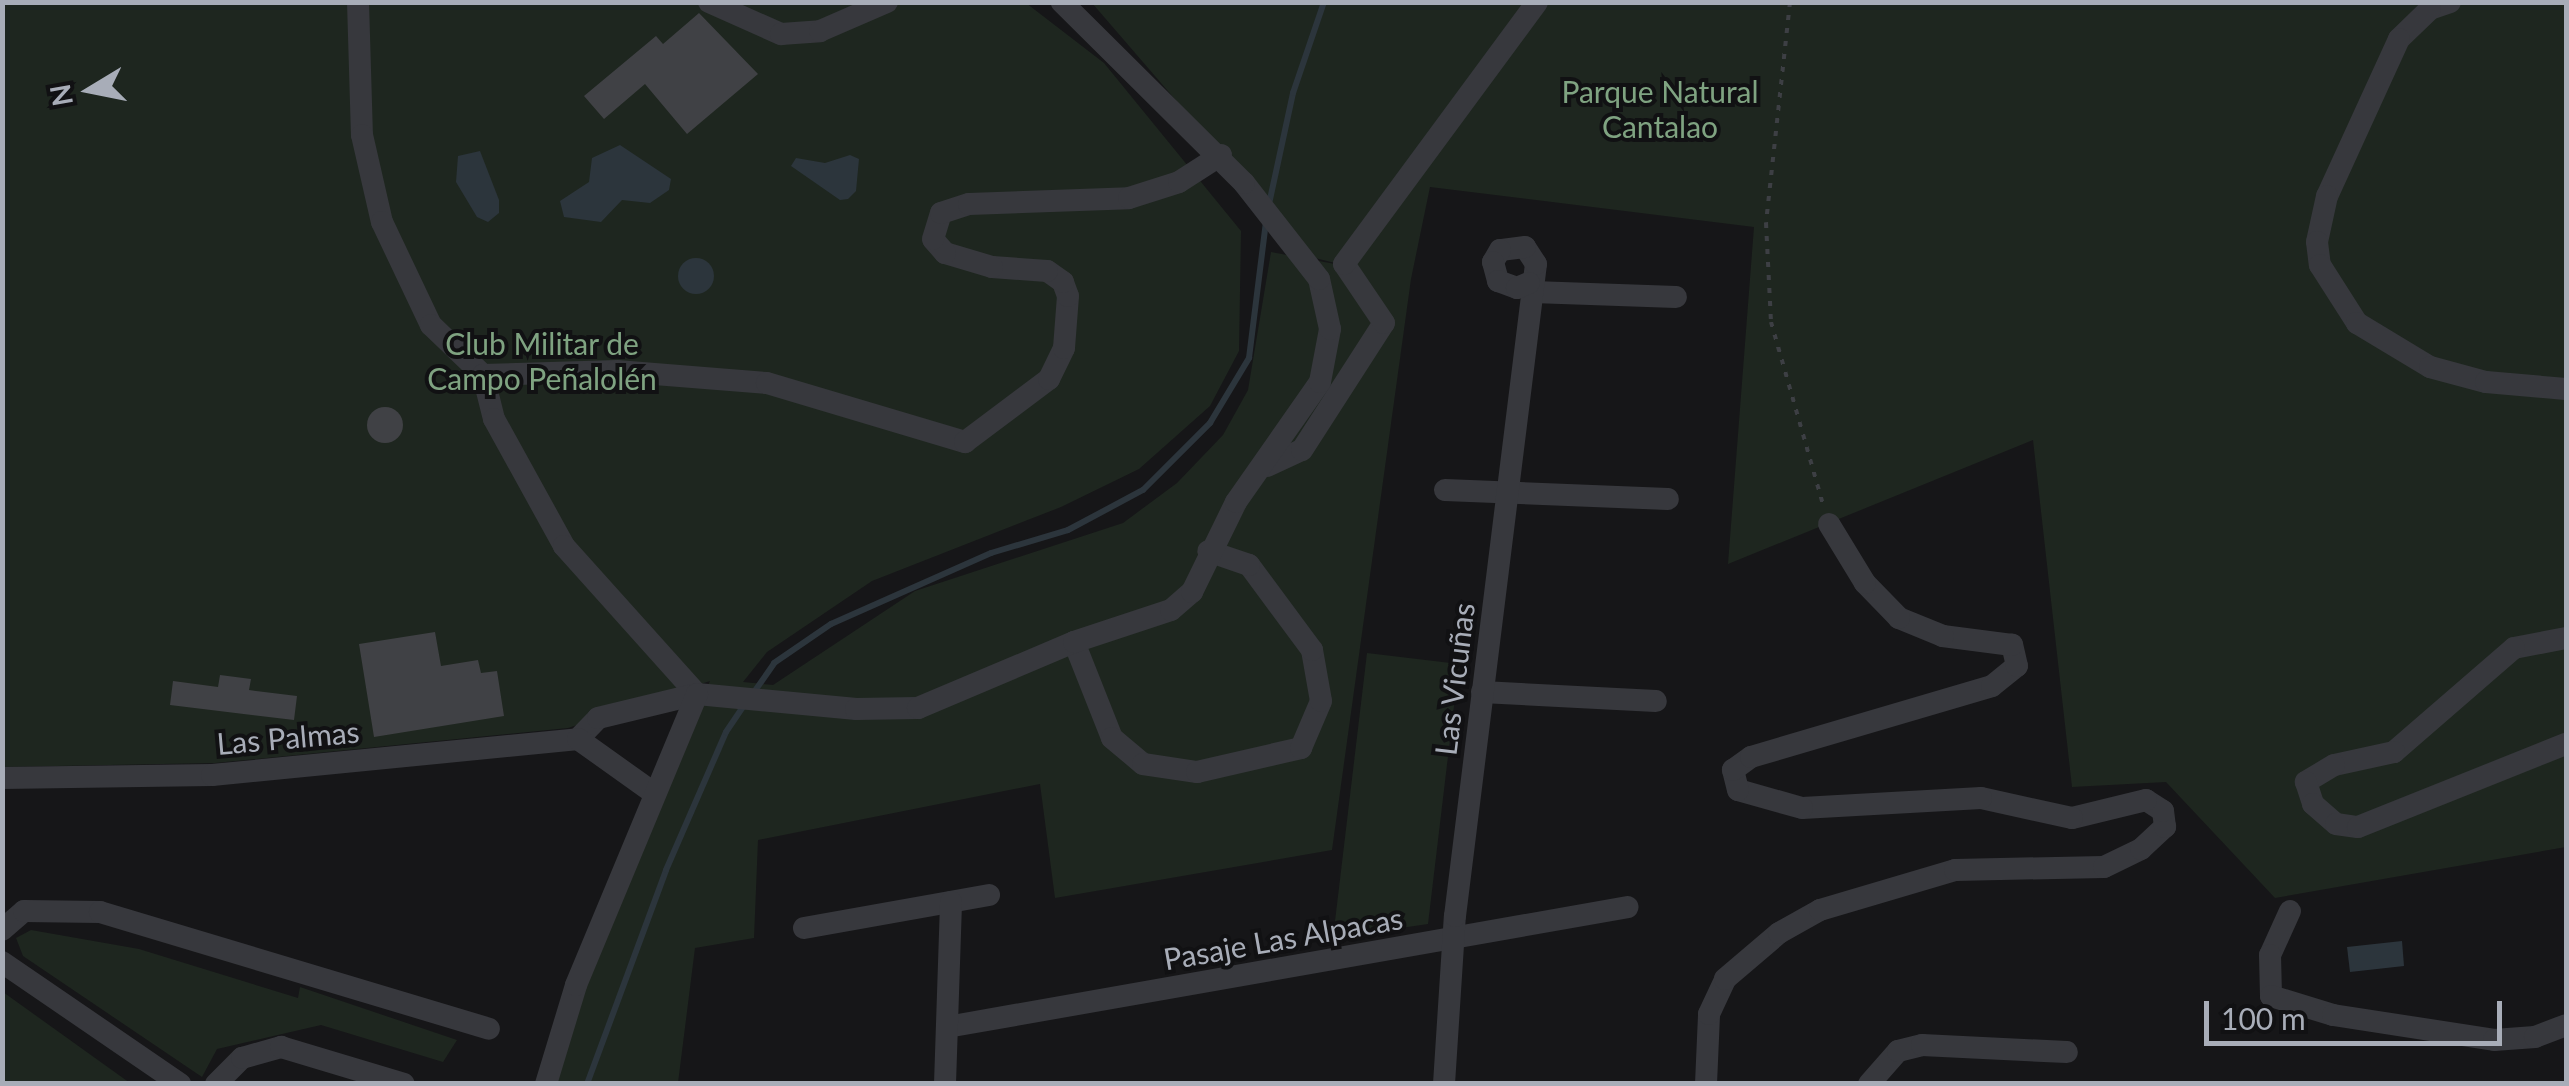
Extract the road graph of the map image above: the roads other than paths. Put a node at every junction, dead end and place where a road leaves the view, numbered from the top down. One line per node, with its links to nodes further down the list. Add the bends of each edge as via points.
1 (358, 2): 9 (street, via 362,135 382,222 431,324)
2 (709, 2): 3 (street, via 781,34 820,31)
3 (887, 2)
4 (1062, 2): 7 (street, Las Palmas)
5 (1537, 2): 11 (street, via 1344,264 1384,323 1302,450)
6 (2450, 2): 10 (street, via 2430,10 2399,39 2327,196 2317,242 2320,265 2357,322 2430,367 2486,382)
7 (1220, 154): 9 (street, via 1169,187 1129,198 970,204 941,214 932,225 933,239 945,253 992,267 1047,271 1064,282 1068,296 1064,348 1048,379 965,442 767,383 617,371); 11 (street, Las Palmas, via 1319,279 1330,330 1320,382)
8 (1676, 297): 13 (street, Las Vicuñas, via 1531,287)
9 (484, 375): 20 (street, via 494,419 564,546)
10 (2566, 389)
11 (1262, 469): 16 (street, Las Palmas)
12 (1445, 490): 13 (street)
13 (1508, 492): 14 (street); 19 (street, Las Vicuñas)
14 (1668, 499)
15 (1829, 524): 44 (street, via 1864,583 1899,618 1943,636 2012,644 2017,666 1992,686 1751,757 1733,770 1738,790 1802,808 1980,798 2072,818 2146,800 2164,811 2165,827 2141,850 2104,866 1955,870 1820,910 1779,933 1725,979 1709,1014)
16 (1208, 551): 18 (street, Las Palmas, via 1192,592 1171,610); 18 (street, via 1250,565 1312,650 1321,702 1301,748 1197,772 1143,764 1112,738)
17 (2566, 638): 23 (street, via 2514,648 2394,752 2334,766 2306,782 2314,804 2336,824 2358,826)
18 (1074, 642): 20 (street, Las Palmas, via 918,708)
19 (1482, 692): 21 (street); 32 (street, Las Vicuñas)
20 (698, 694): 22 (street, Las Palmas, via 598,718); 25 (street)
21 (1656, 701)
22 (578, 739): 24 (street, Las Palmas, via 212,775); 25 (street)
23 (2566, 744)
24 (2, 778)
25 (652, 791): 41 (street, via 576,984)
26 (989, 894): 27 (street)
27 (951, 902): 30 (street); 35 (street)
28 (1628, 906): 32 (street, Pasaje Las Alpacas)
29 (2290, 911): 34 (street, via 2270,955 2266,987 2272,996 2332,1015 2494,1040 2535,1037)
30 (804, 928)
31 (2, 930): 36 (street, via 24,911 100,912)
32 (1453, 939): 35 (street, Pasaje Las Alpacas); 43 (street, Las Vicuñas)
33 (2, 962): 38 (street)
34 (2566, 1025)
35 (947, 1028): 42 (street)
36 (490, 1029)
37 (2067, 1052): 45 (street, via 1922,1045 1898,1051)
38 (180, 1084)
39 (216, 1084): 40 (street, via 242,1058 281,1046)
40 (404, 1084)
41 (546, 1084)
42 (945, 1084)
43 (1444, 1084)
44 (1706, 1084)
45 (1870, 1084)

